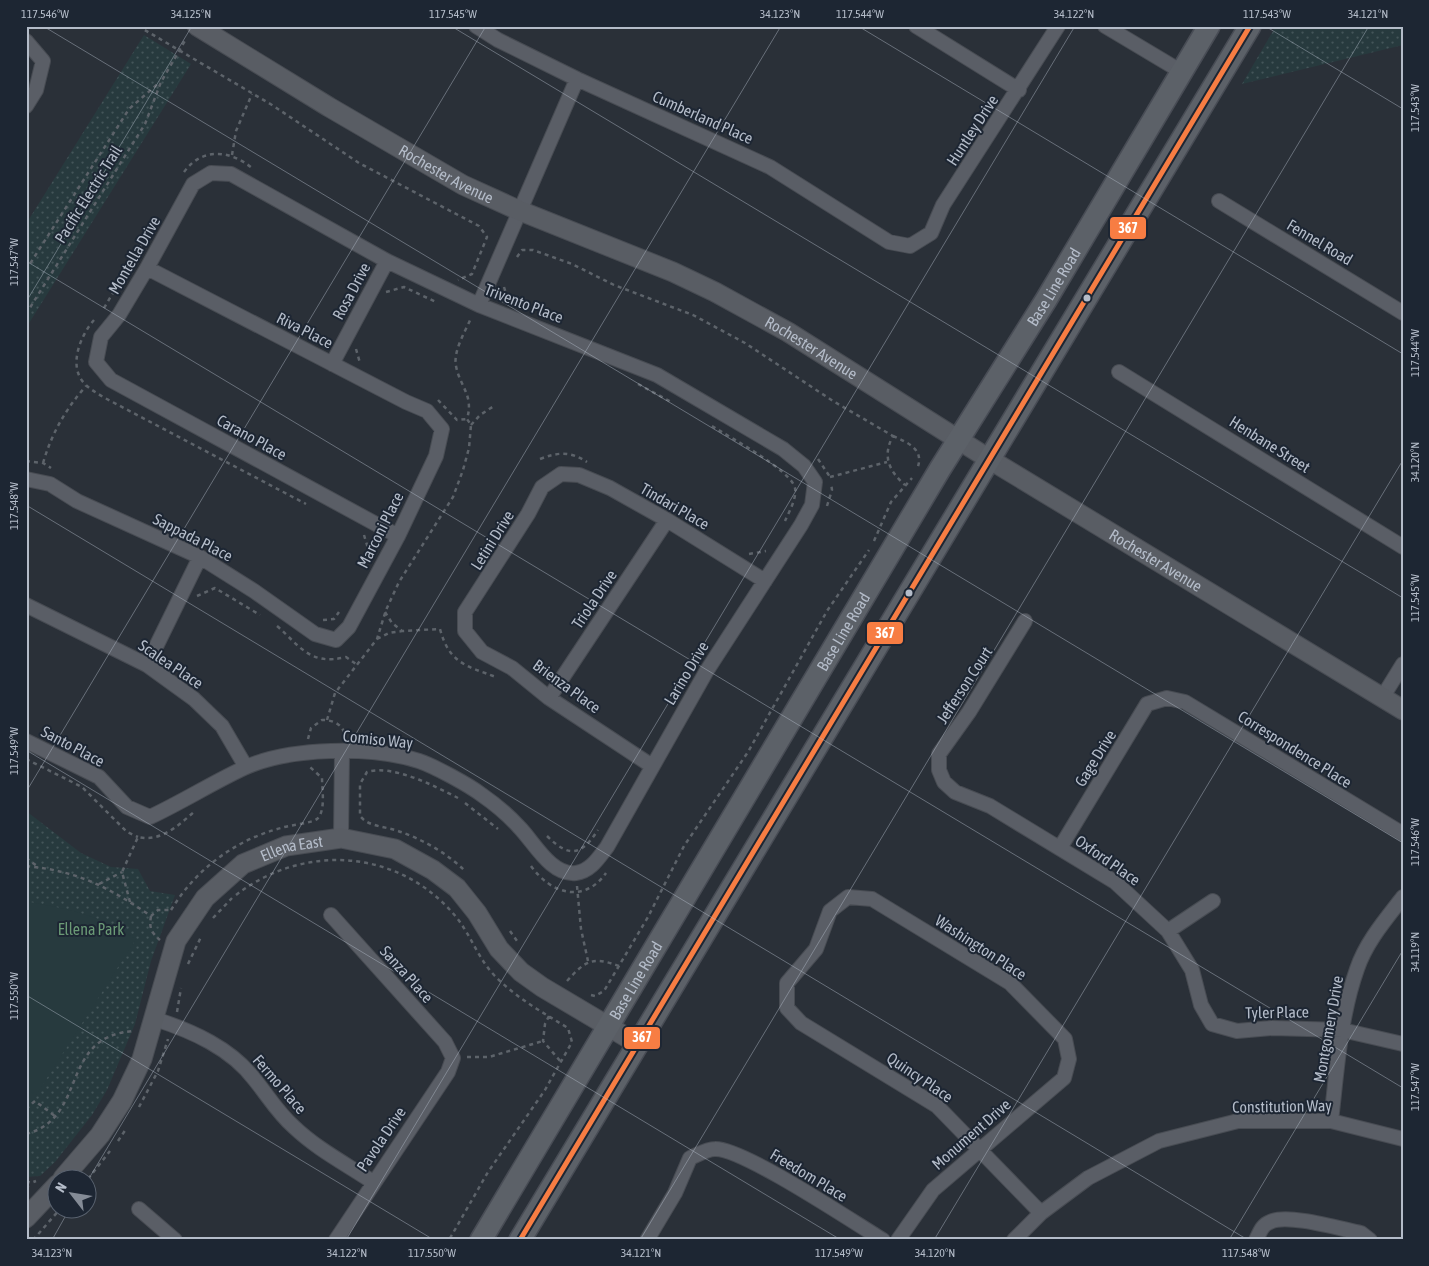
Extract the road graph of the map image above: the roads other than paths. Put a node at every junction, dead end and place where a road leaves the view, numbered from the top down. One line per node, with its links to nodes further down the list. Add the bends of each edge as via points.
1 (197, 26): 15 (main road, Rochester Avenue, via 404,152 463,185)
2 (476, 26): 10 (street, Cumberland Place)
3 (916, 26): 11 (street)
4 (1058, 26): 11 (street, Huntley Drive)
5 (1105, 26): 9 (street)
6 (1209, 26): 9 (main road, Base Line Road)
7 (1250, 26): 26 (main road)
8 (26, 42): 12 (street, via 43,61 36,90)
9 (1182, 72): 25 (main road, Base Line Road, via 1046,300)
10 (577, 79): 15 (street); 16 (street, Cumberland Place, via 770,167 889,242)
11 (1018, 90): 16 (street, Huntley Drive, via 943,205 931,233)
12 (26, 106)
13 (211, 173): 17 (street, Trivento Place, via 231,174); 18 (street, Montella Drive, via 193,184)
14 (1219, 201): 20 (street, Fennel Road)
15 (518, 210): 19 (street); 25 (main road, Rochester Avenue, via 715,292 788,332)
16 (910, 246)
17 (387, 261): 19 (street, Trivento Place); 22 (street, Rosa Drive)
18 (147, 268): 21 (street, Montella Drive, via 119,315 101,337); 22 (street, Riva Place)
19 (479, 305): 29 (street, Trivento Place, via 657,375 783,449 804,466)
20 (1403, 313)
21 (96, 362): 31 (street, Carano Place, via 111,380)
22 (332, 364): 24 (street, Riva Place, via 427,411)
23 (1119, 372): 32 (street, Henbane Street)
24 (442, 429): 31 (street, Marconi Place, via 436,456)
25 (958, 439): 26 (main road, Rochester Avenue); 62 (main road, Base Line Road)
26 (990, 459): 43 (main road, Rochester Avenue); 64 (main road)
27 (562, 474): 30 (street, Tindari Place, via 579,475 610,488); 37 (street, Letini Drive, via 542,488 465,612)
28 (26, 480): 33 (street, Sappada Place, via 50,484 77,501)
29 (815, 482): 34 (street, Larino Drive, via 812,505)
30 (667, 520): 34 (street, Tindari Place); 41 (street, Triola Drive)
31 (398, 536): 38 (street, Marconi Place, via 349,627)
32 (1403, 547)
33 (200, 557): 38 (street, Sappada Place, via 254,590 315,634); 40 (street)
34 (765, 581): 47 (street, Larino Drive, via 706,672)
35 (26, 605): 40 (street, Scalea Place)
36 (1025, 621): 49 (street, Jefferson Court, via 939,754)
37 (465, 631): 41 (street, Brienza Place, via 482,652 512,668)
38 (336, 640)
39 (1403, 664): 43 (street)
40 (147, 665): 48 (street, Scalea Place, via 194,699 222,726)
41 (549, 698): 47 (street, Brienza Place)
42 (1167, 698): 51 (street, Correspondence Place, via 1185,702); 53 (street, Gage Drive, via 1147,704)
43 (1382, 698): 44 (main road, Rochester Avenue)
44 (1403, 710)
45 (26, 741): 50 (street, Santo Place, via 99,777 128,807)
46 (342, 752): 48 (street, Comiso Way, via 294,753); 52 (street); 54 (street, Comiso Way, via 382,754 420,761 482,794 519,826 548,861 560,869)
47 (652, 766): 54 (street, Larino Drive, via 594,865)
48 (246, 767): 50 (street, Comiso Way)
49 (939, 770): 53 (street, Oxford Place, via 944,782 955,792 990,806)
50 (150, 817)
51 (1403, 834)
52 (341, 838): 60 (main road, Ellena East, via 286,846 244,864 205,898 176,941); 62 (main road, Ellena East, via 395,849 433,870 457,888 499,949 522,972)
53 (1060, 848): 59 (street, Oxford Place, via 1116,882)
54 (576, 873)
55 (1403, 897): 63 (street, Montgomery Drive, via 1374,936 1357,968)
56 (848, 898): 67 (street, Washington Place, via 872,899 1010,983 1065,1039); 70 (street, Quincy Place, via 830,911 816,950 787,983 787,1008 801,1023 937,1106)
57 (1213, 901): 59 (street)
58 (332, 916): 66 (street, Sanza Place, via 444,1042)
59 (1168, 931): 61 (street, Oxford Place, via 1192,970 1201,1005)
60 (164, 1022): 71 (main road, Ellena East, via 100,1136); 72 (street, Fermo Place, via 204,1038 234,1058 294,1127)
61 (1212, 1024): 63 (street, Tyler Place, via 1237,1031 1272,1028)
62 (608, 1026): 64 (main road, Ellena East); 80 (main road, Base Line Road)
63 (1342, 1030): 65 (street, Tyler Place); 68 (street, Montgomery Drive)
64 (638, 1044): 81 (main road)
65 (1403, 1044)
66 (453, 1058): 72 (street, Pavola Drive, via 448,1072)
67 (1069, 1059): 70 (street, Monument Drive, via 1064,1078)
68 (1331, 1121): 69 (street, Constitution Way); 76 (street, Constitution Way, via 1238,1121 1159,1141 1088,1178)
69 (1403, 1139)
70 (978, 1150): 76 (street, Quincy Place); 84 (street, Monument Drive, via 933,1190)
71 (72, 1168)
72 (373, 1182): 79 (street, Pavola Drive)
73 (48, 1183): 75 (main road)
74 (138, 1209): 78 (street)
75 (28, 1210)
76 (1041, 1213): 85 (street, Constitution Way)
77 (1259, 1234): 86 (street, via 1270,1221 1286,1219 1361,1233)
78 (174, 1240)
79 (336, 1240)
80 (481, 1240)
81 (520, 1240)
82 (647, 1240): 83 (street, Freedom Place, via 675,1193 690,1158 715,1149 734,1153 763,1168)
83 (883, 1240)
84 (898, 1240)
85 (1014, 1240)
86 (1370, 1240)

